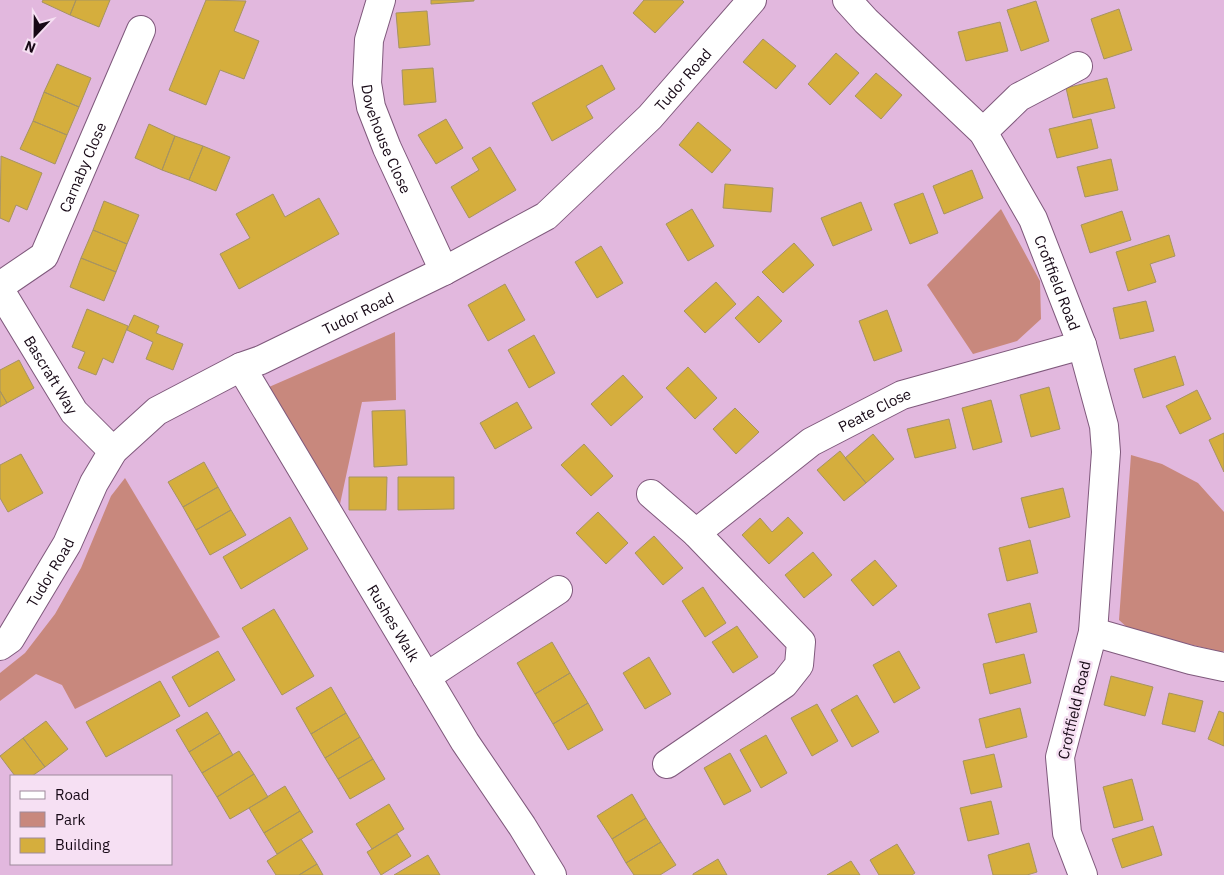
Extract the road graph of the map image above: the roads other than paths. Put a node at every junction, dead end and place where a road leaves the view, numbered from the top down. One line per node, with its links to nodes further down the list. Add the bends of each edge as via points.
1 (381, 0): 7 (street, Dovehouse Close, via 368,40 367,83 371,107)
2 (752, 0): 7 (street, Tudor Road, via 650,117 546,216)
3 (847, 0): 6 (street, Croftfield Road)
4 (141, 30): 8 (street, Carnaby Close, via 44,256)
5 (1078, 66): 6 (street, via 1019,97)
6 (983, 132): 9 (street, Croftfield Road, via 1033,219)
7 (444, 271): 10 (street, Tudor Road)
8 (0, 288): 11 (street, Bascraft Way, via 74,412)
9 (1082, 345): 13 (street, Peate Close, via 902,395 811,442); 15 (street, Croftfield Road, via 1104,426 1106,452)
10 (241, 367): 11 (street, Tudor Road, via 157,410); 18 (street, Rushes Walk)
11 (113, 451): 16 (street, Tudor Road, via 94,483 67,544 10,639)
12 (652, 494): 13 (street)
13 (696, 533): 19 (street, via 801,642 799,665 784,684)
14 (558, 590): 18 (street)
15 (1093, 632): 17 (street); 21 (street, Croftfield Road, via 1060,757 1067,833)
16 (0, 646)
17 (1224, 667)
18 (426, 677): 20 (street, Rushes Walk)
19 (667, 764)
20 (552, 875)
21 (1083, 875)

